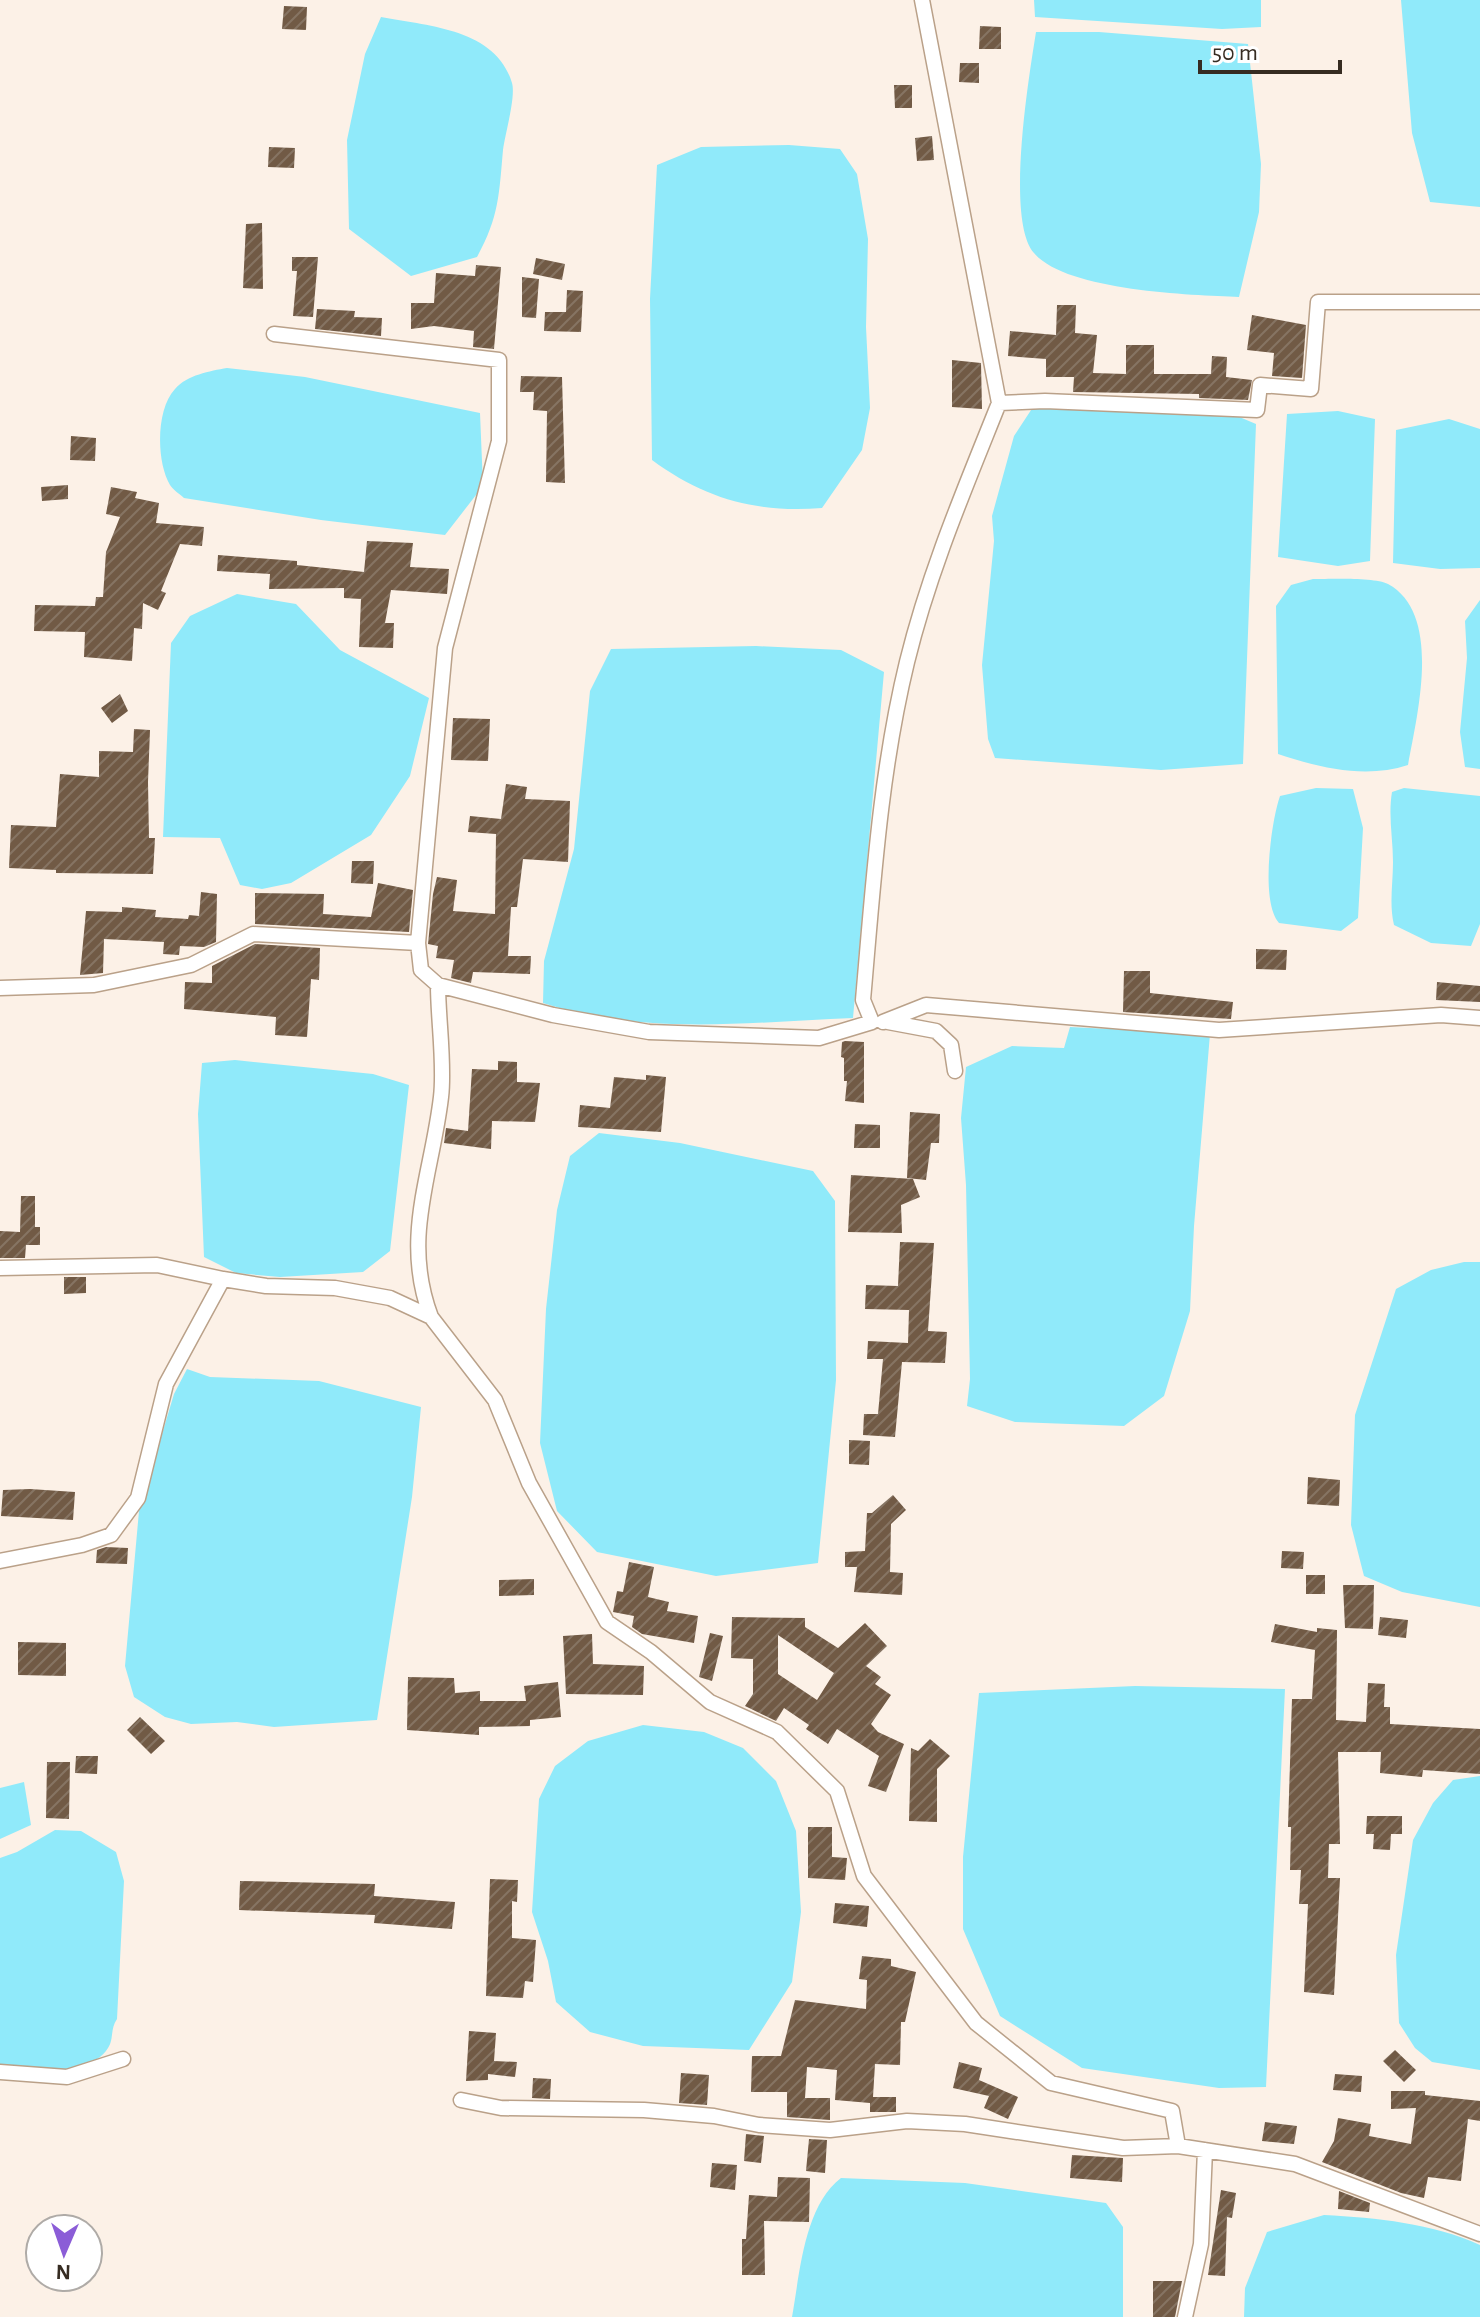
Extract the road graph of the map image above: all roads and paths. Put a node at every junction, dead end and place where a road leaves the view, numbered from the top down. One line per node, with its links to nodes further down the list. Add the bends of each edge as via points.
1 (922, 0): 4 (street)
2 (1480, 302): 4 (street, via 1318,302 1311,389 1260,385 1257,410)
3 (274, 334): 5 (street, via 499,360 499,441 445,648)
4 (999, 403): 9 (street, via 934,566 907,662 877,834 863,1000)
5 (418, 943): 6 (street, via 421,970); 7 (street, via 253,934 191,965 94,985)
6 (438, 985): 9 (street, via 553,1015 649,1032 819,1038); 13 (street, via 442,1095 417,1231 419,1285)
7 (0, 988)
8 (1480, 1018): 9 (street, via 1441,1015 1219,1030 926,1005)
9 (878, 1022): 10 (street, via 936,1031 951,1045)
10 (955, 1071)
11 (0, 1268): 12 (street, via 157,1265)
12 (223, 1279): 13 (street, via 390,1298); 14 (street, via 166,1384 138,1498 111,1535)
13 (431, 1317): 18 (street, via 495,1400 529,1483 607,1622 710,1702 777,1732 837,1791 864,1876 976,2023 1051,2083 1172,2111)
14 (0, 1561)
15 (123, 2059): 16 (street, via 67,2077)
16 (0, 2072)
17 (461, 2100): 18 (street, via 501,2108 644,2110 830,2130 907,2121 965,2124 1123,2148)
18 (1178, 2146): 19 (street)
19 (1205, 2150): 20 (street, via 1295,2164); 21 (street, via 1201,2244)
20 (1480, 2234)
21 (1185, 2317)

